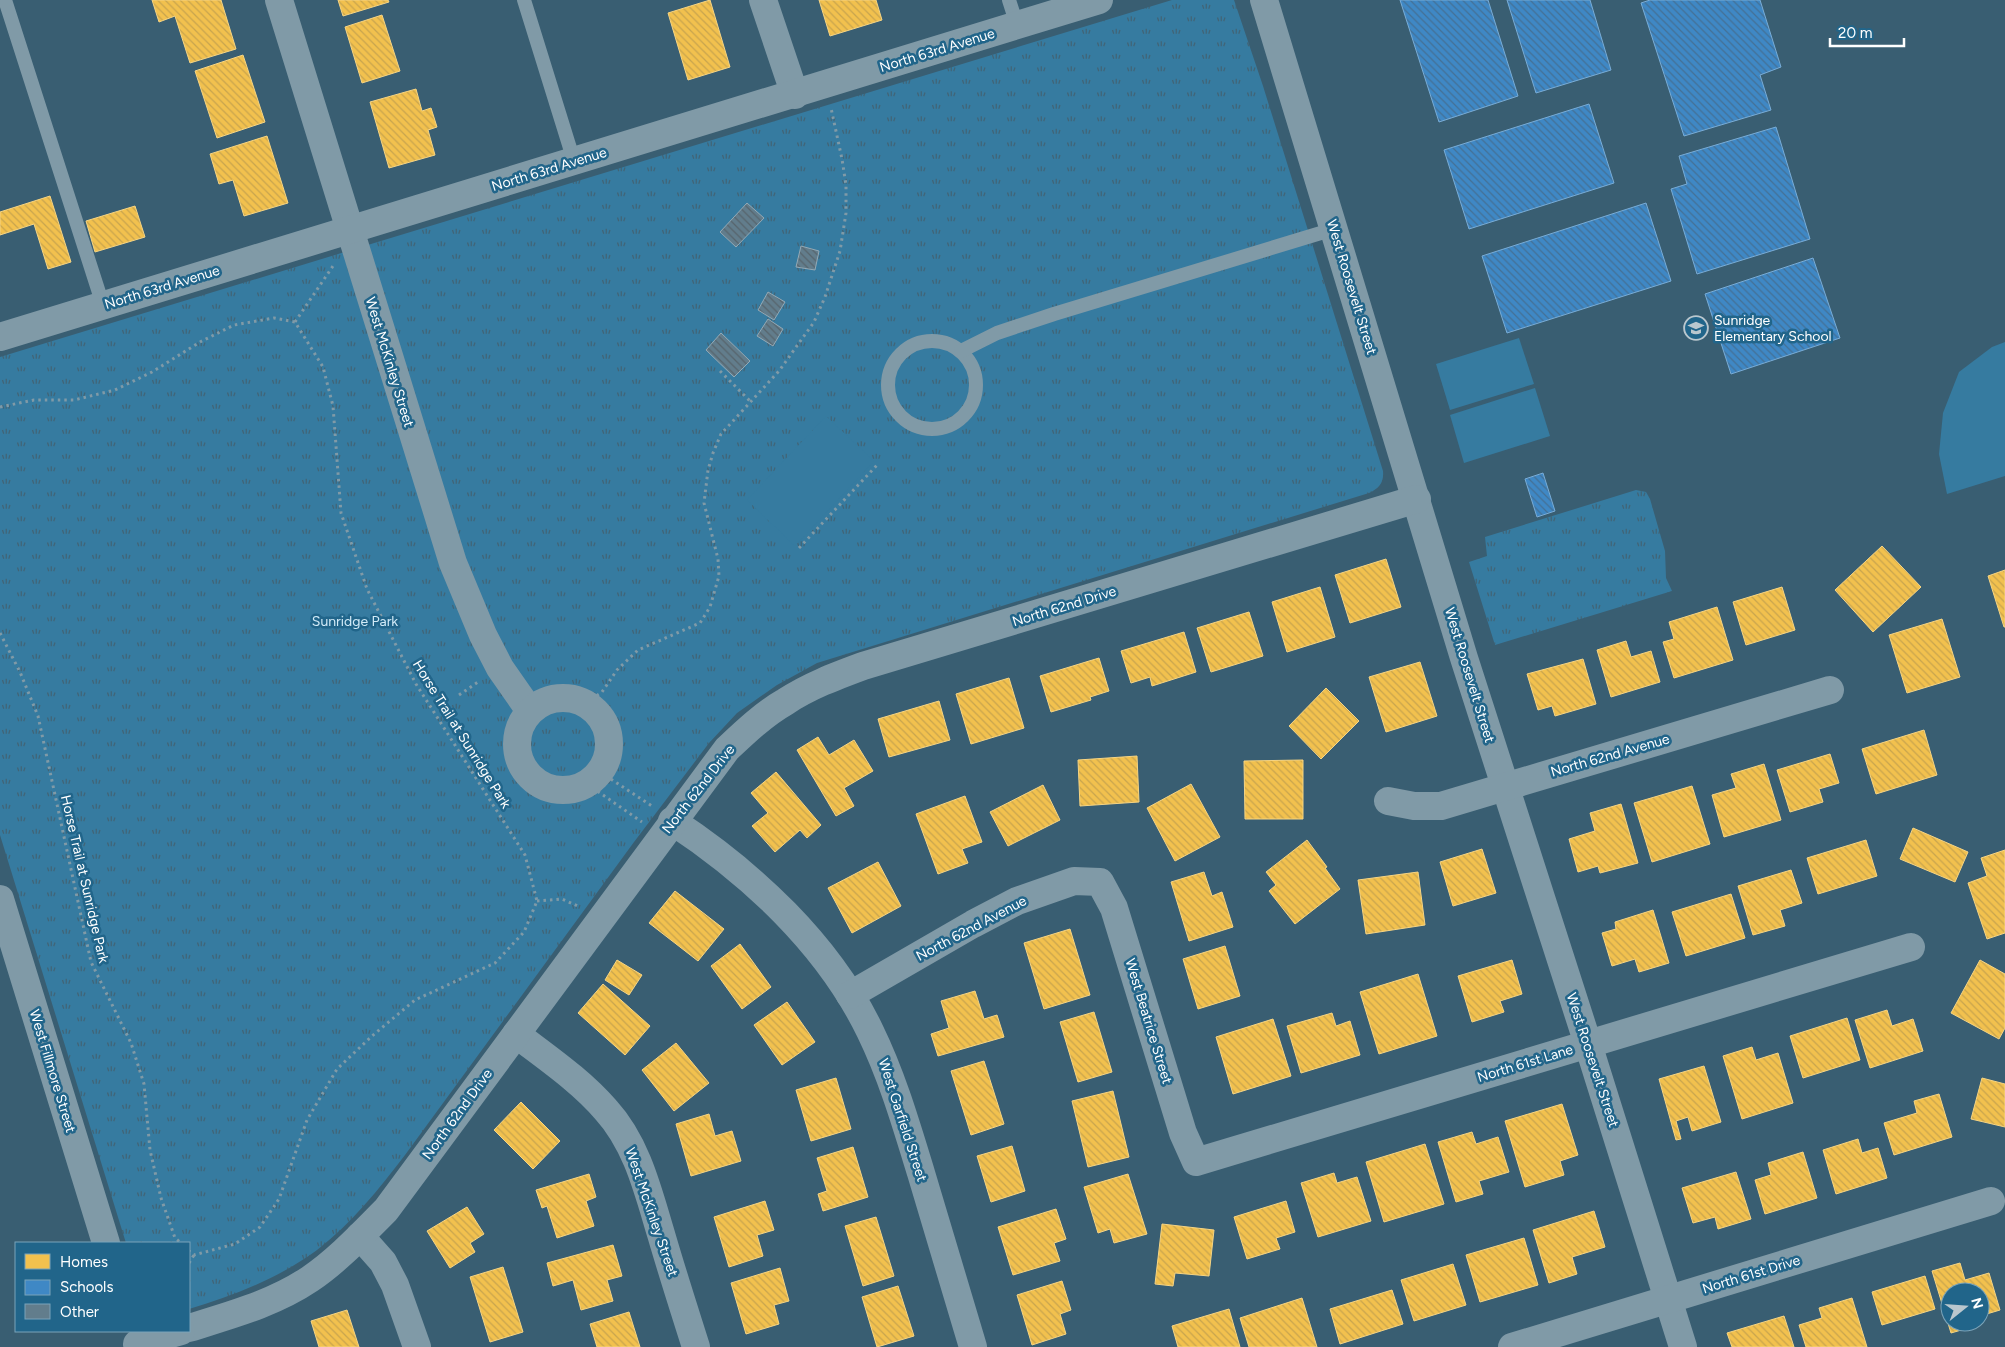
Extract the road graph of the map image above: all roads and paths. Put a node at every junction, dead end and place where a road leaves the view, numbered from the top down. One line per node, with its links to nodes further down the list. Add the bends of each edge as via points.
1 (5, 0): 14 (lane)
2 (279, 0): 12 (street, West McKinley Street)
3 (524, 0): 10 (lane)
4 (763, 0): 8 (street)
5 (1099, 0): 7 (street, North 63rd Avenue)
6 (1264, 0): 11 (street, West Roosevelt Street)
7 (1013, 12): 8 (street, North 63rd Avenue)
8 (795, 95): 10 (street, North 63rd Avenue)
9 (830, 107): 19 (path, via 846,185 844,235 840,251 814,322 779,371)
10 (574, 161): 12 (street, North 63rd Avenue)
11 (1334, 229): 17 (lane, via 1054,314 997,333); 22 (street, West Roosevelt Street)
12 (349, 230): 14 (street, North 63rd Avenue); 29 (street, West McKinley Street, via 453,563 483,636 500,668)
13 (333, 266): 15 (path)
14 (103, 305): 16 (street, North 63rd Avenue)
15 (295, 322): 20 (path, via 274,318 234,325 115,390 74,400 34,400); 37 (path, Horse Trail at Sunridge Park, via 324,367 332,406 341,513 367,589 416,684 525,855)
16 (0, 337)
17 (961, 351): 17 (lane, via 948,343 918,342 894,361 887,391 892,406 902,418 927,430 954,424 965,415 973,403 976,383 970,362)
18 (720, 371): 19 (path)
19 (750, 401): 28 (path, via 721,434 708,470 704,503 719,576 710,607 700,623 638,650 617,670 602,692)
20 (0, 406)
21 (878, 464): 23 (path)
22 (1416, 498): 31 (street, West Roosevelt Street); 33 (street, North 62nd Drive, via 863,666 833,678 784,702 742,734)
23 (799, 548)
24 (0, 633): 47 (path, Horse Trail at Sunridge Park, via 38,716 91,962 131,1043 144,1084 150,1150 161,1198 175,1238)
25 (483, 679): 27 (path)
26 (1830, 690): 31 (street, North 62nd Avenue)
27 (459, 695)
28 (586, 703): 29 (street, via 556,697); 30 (street, via 607,726 610,742 608,758)
29 (530, 711): 30 (street, via 517,734 518,754 526,773 548,788 562,790 575,789)
30 (594, 778): 33 (path); 34 (path)
31 (1505, 786): 32 (street, North 62nd Avenue, via 1441,806 1414,806); 42 (street, West Roosevelt Street)
32 (1388, 801)
33 (664, 815): 40 (street, West Garfield Street, via 738,868 800,928); 41 (street, North 62nd Drive)
34 (644, 824)
35 (1100, 882): 40 (street, North 62nd Avenue, via 1074,881 1017,901); 43 (street, West Beatrice Street, via 1114,908 1183,1133)
36 (0, 899): 46 (street, West Fillmore Street)
37 (537, 901): 38 (path, via 562,899); 49 (path, via 524,932 495,963 415,1000 337,1069 307,1120 279,1199 260,1228 235,1244)
38 (582, 908)
39 (1911, 947): 42 (street, North 61st Lane)
40 (850, 996): 57 (street, West Garfield Street, via 870,1029 892,1080)
41 (516, 1034): 45 (street, North 62nd Drive, via 386,1210); 56 (street, West McKinley Street, via 575,1079 607,1110 623,1132 646,1184)
42 (1588, 1044): 43 (street, North 61st Lane); 51 (street, West Roosevelt Street)
43 (1196, 1162)
44 (1991, 1201): 51 (street, North 61st Drive)
45 (360, 1236): 52 (street, North 62nd Drive, via 336,1260 284,1294 250,1309); 55 (street, via 383,1262 396,1285)
46 (106, 1242)
47 (180, 1242)
48 (190, 1252): 49 (path)
49 (194, 1255): 50 (path)
50 (190, 1261)
51 (1668, 1299): 58 (street, North 61st Drive); 59 (street, West Roosevelt Street)
52 (190, 1328)
53 (176, 1332): 54 (street)
54 (136, 1341)
55 (417, 1347)
56 (696, 1347)
57 (973, 1347)
58 (1512, 1347)
59 (1683, 1347)

